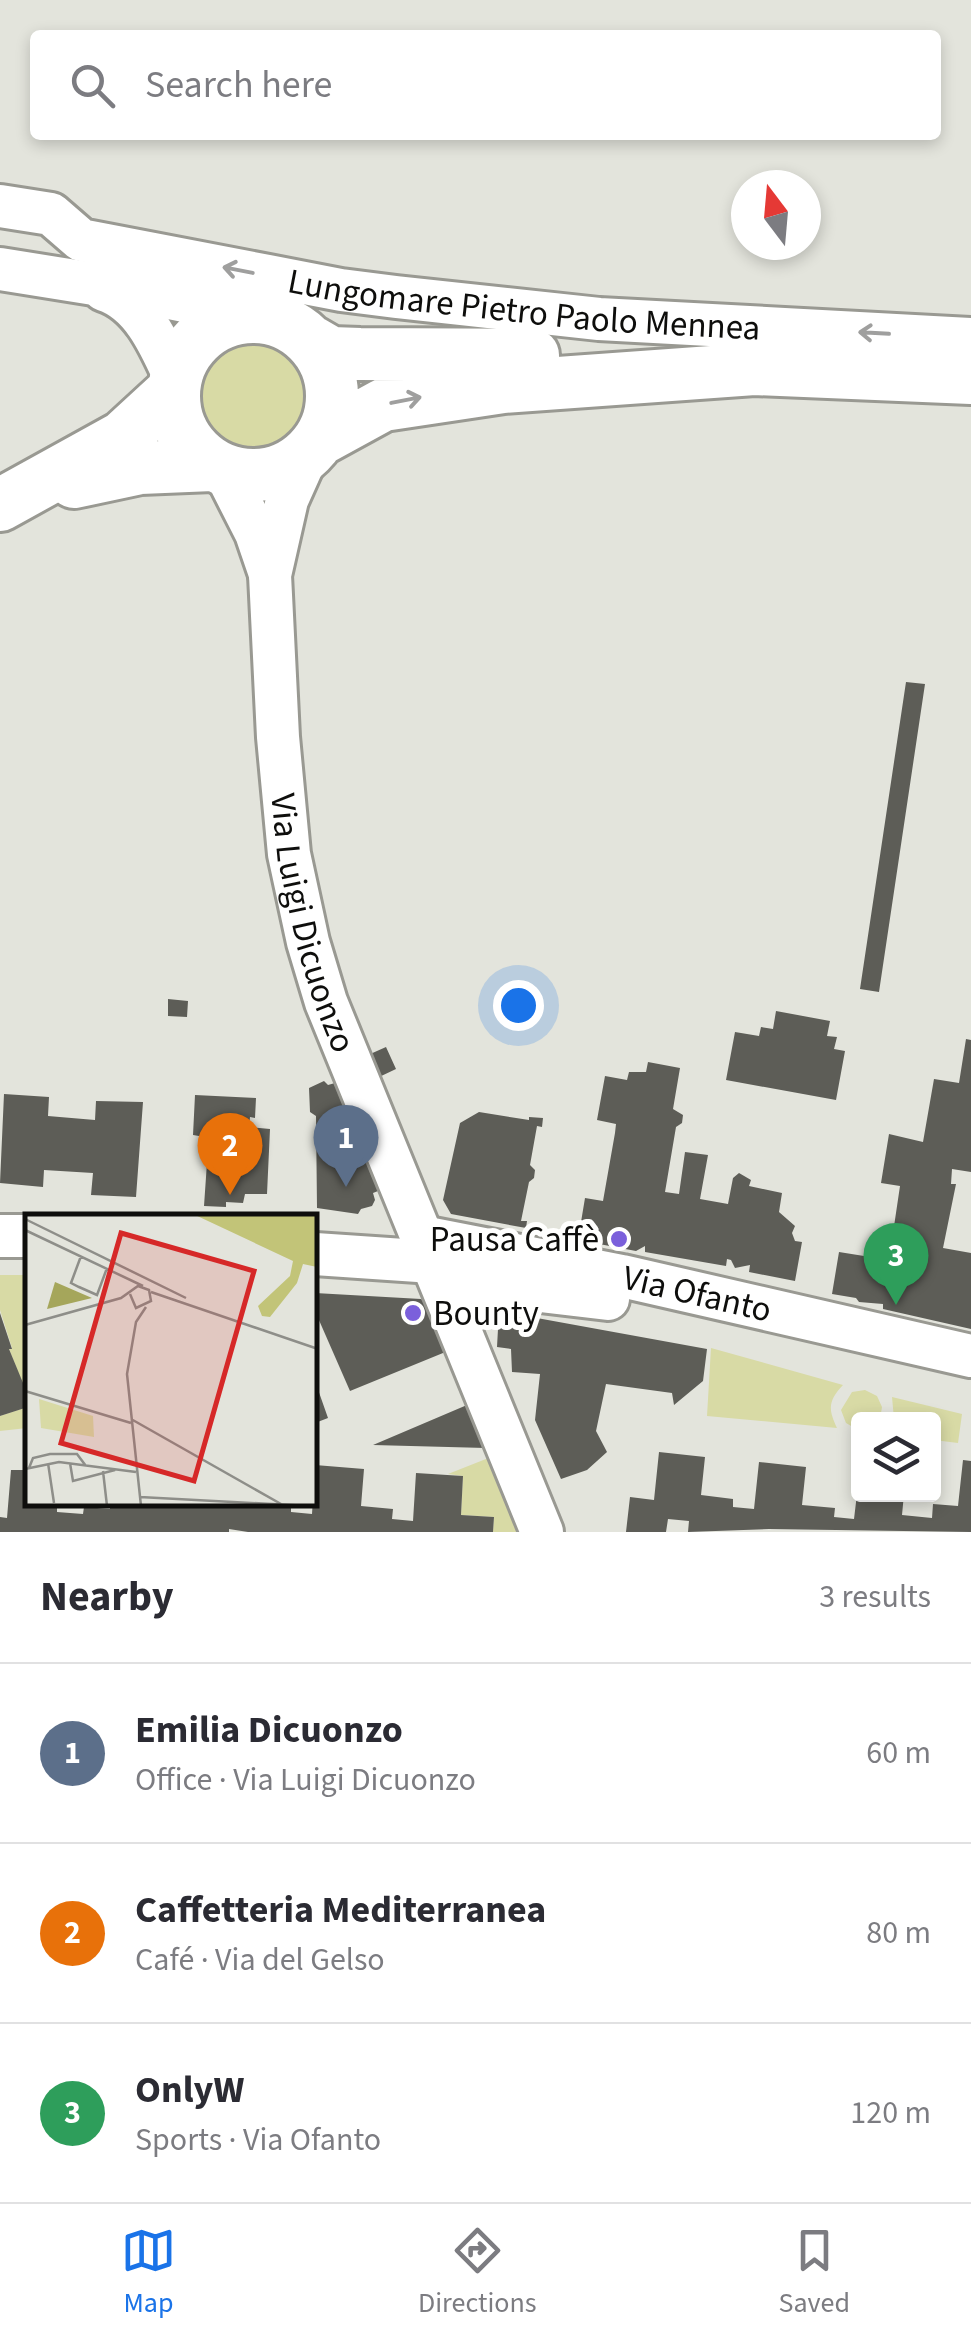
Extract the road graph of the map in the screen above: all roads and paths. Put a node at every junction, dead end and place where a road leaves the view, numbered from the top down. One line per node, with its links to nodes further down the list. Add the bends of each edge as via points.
1 (0, 206): 2 (street, Lungomare Pietro Paolo Mennea, via 51,214)
2 (78, 261): 3 (street, Lungomare Pietro Paolo Mennea); 4 (street, Lungomare Pietro Paolo Mennea); 5 (street, Lungomare Pietro Paolo Mennea, one-way to 2, via 599,319); 9 (street, Lungomare Pietro Paolo Mennea, via 142,318)
3 (0, 269)
4 (259, 316): 6 (main road, Lungomare Pietro Paolo Mennea); 9 (main road, Lungomare Pietro Paolo Mennea, via 236,318 196,339)
5 (971, 339)
6 (312, 342): 7 (main road, Lungomare Pietro Paolo Mennea, via 331,353 656,354); 10 (main road, Lungomare Pietro Paolo Mennea, via 332,390 328,422)
7 (754, 369): 8 (main road, Lungomare Pietro Paolo Mennea); 10 (main road, Lungomare Pietro Paolo Mennea, one-way to 7, via 382,405 422,397)
8 (971, 378)
9 (174, 385): 11 (main road, Lungomare Pietro Paolo Mennea, via 178,426 198,454); 12 (main road, via 123,437)
10 (313, 447): 11 (main road, Lungomare Pietro Paolo Mennea, via 268,474); 13 (street, Via Luigi Dicuonzo, via 287,500)
11 (218, 467): 12 (main road, via 140,468); 13 (street, Via Luigi Dicuonzo, via 256,533)
12 (12, 499)
13 (270, 575): 15 (street, Via Luigi Dicuonzo, via 290,854 308,942 326,1002)
14 (318, 1254): 15 (street, Via Ofanto)
15 (432, 1259): 16 (street, Via Ofanto, via 578,1267); 19 (street, Via Luigi Dicuonzo)
16 (808, 1330): 17 (street, Via Ofanto); 18 (street, Via Ofanto)
17 (971, 1356)
18 (971, 1386)
19 (542, 1532)

